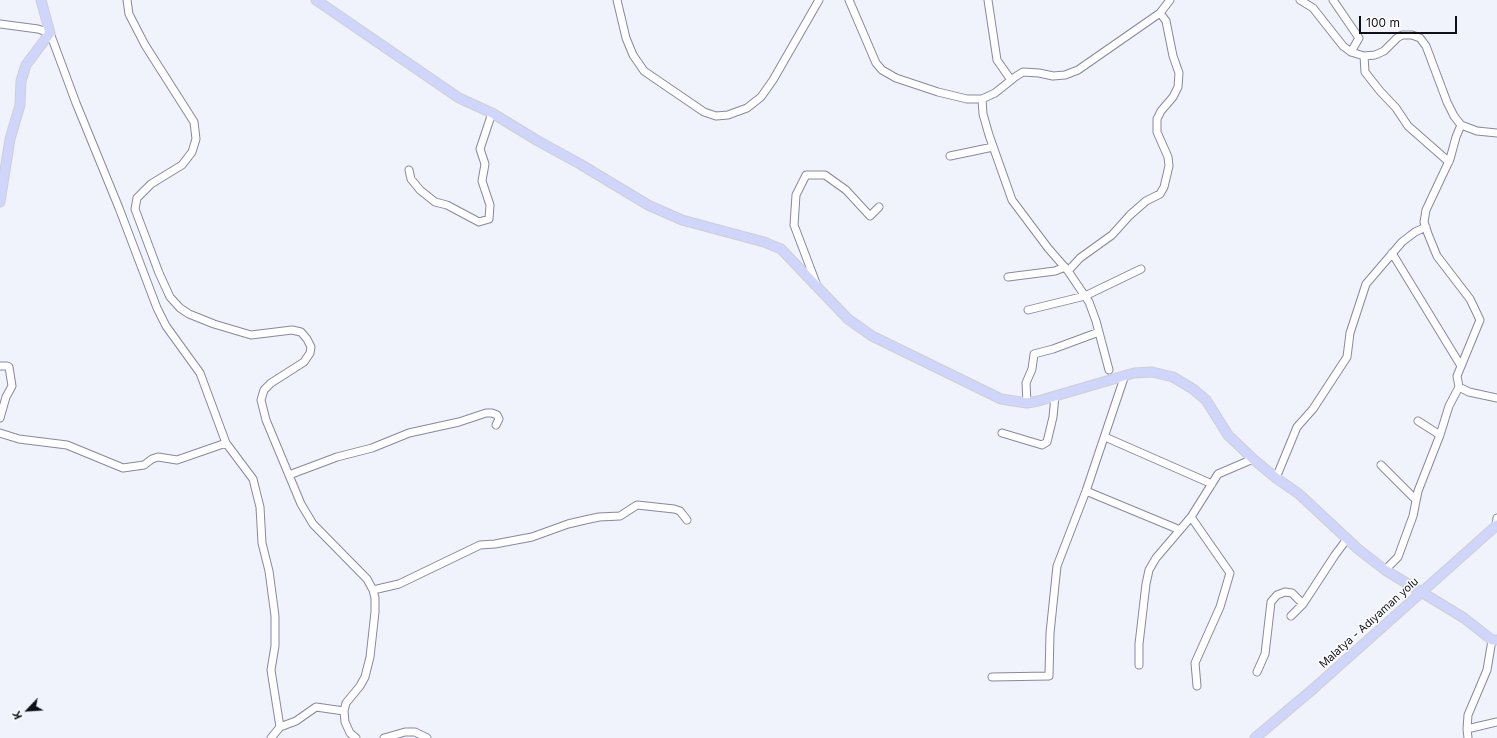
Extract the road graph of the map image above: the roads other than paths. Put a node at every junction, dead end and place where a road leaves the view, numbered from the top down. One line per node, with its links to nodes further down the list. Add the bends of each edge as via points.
1 (41, 0): 13 (main road)
2 (127, 0): 54 (street, via 129,14 145,45 194,122 196,139 192,152 182,165 151,184 137,198 135,209 170,297 189,314 251,335 292,330 301,332 311,347 310,354 304,362 271,383 264,390 261,400 266,420)
3 (316, 0): 18 (main road, via 458,98)
4 (617, 0): 5 (street, via 626,38 644,71 704,112 716,116 728,115 747,108 761,97)
5 (818, 0)
6 (849, 0): 17 (street, via 872,57 882,70 896,78 938,92 967,99)
7 (988, 0): 16 (street, via 997,60)
8 (1170, 0): 11 (street)
9 (1300, 0): 14 (street, via 1313,8 1343,46)
10 (1333, 0): 14 (street, via 1359,38)
11 (1160, 12): 16 (street, via 1078,70 1065,75 1023,72); 29 (street, via 1166,21 1179,73 1178,87 1157,119 1157,132 1169,162 1164,187 1160,194 1130,215 1112,235)
12 (0, 24): 13 (street)
13 (50, 33): 25 (main road, via 26,65 21,81 20,105 10,139); 51 (street, via 153,298 166,326 200,373)
14 (1351, 52): 15 (street)
15 (1364, 56): 19 (street, via 1384,51 1402,35 1420,38 1426,46 1447,102); 23 (street, via 1365,72 1380,91 1408,126)
16 (1011, 80): 17 (street, via 995,93)
17 (982, 99): 21 (street, via 983,114)
18 (492, 113): 24 (street, via 480,149 485,164 482,181 490,205 489,219 479,222 447,205 435,202 411,179); 32 (main road, via 648,205 682,220 780,248)
19 (1462, 125): 20 (street, via 1477,131); 23 (street)
20 (1497, 133)
21 (993, 147): 22 (street); 29 (street, via 1012,200)
22 (950, 156)
23 (1448, 162): 27 (street, via 1426,210)
24 (409, 170)
25 (0, 202)
26 (879, 207): 32 (street, via 870,216 846,190 825,175 806,175 796,195 794,225)
27 (1426, 227): 28 (street, via 1415,232); 37 (street, via 1437,256 1470,299 1480,320)
28 (1392, 253): 37 (street); 55 (street, via 1366,284 1350,333 1346,357 1313,408 1297,427)
29 (1066, 269): 31 (street); 33 (street)
30 (1141, 269): 33 (street)
31 (1008, 277)
32 (818, 289): 43 (main road, via 848,319 872,336 1001,399)
33 (1085, 296): 34 (street); 35 (street)
34 (1028, 310)
35 (1099, 332): 38 (street); 43 (street, via 1034,354 1026,383)
36 (0, 366): 44 (street, via 9,367 12,386)
37 (1461, 366): 40 (street, via 1457,376)
38 (1109, 370)
39 (1125, 375): 41 (main road); 50 (street); 52 (main road, via 1152,372 1173,377 1193,388 1206,400 1228,435)
40 (1459, 387): 42 (street, via 1468,392); 49 (street, via 1449,406)
41 (1055, 396): 43 (main road); 48 (street, via 1047,442 1042,445)
42 (1497, 398)
43 (1026, 403)
44 (0, 418)
45 (1418, 421): 49 (street)
46 (496, 425): 54 (street, via 499,419 497,415 486,413 410,433 372,448 336,456)
47 (0, 433): 51 (street, via 19,439 67,445 123,468 144,465 158,457 177,460)
48 (1002, 433)
49 (1440, 435): 58 (street)
50 (1104, 437): 56 (street); 57 (street)
51 (226, 443): 76 (street, via 253,479 260,507 262,543 275,616 276,646 271,670)
52 (1253, 459): 55 (main road); 56 (street, via 1218,474)
53 (1381, 465): 58 (street)
54 (289, 476): 65 (street, via 313,524 367,579)
55 (1276, 478): 63 (main road, via 1299,494)
56 (1212, 484): 59 (street)
57 (1086, 491): 62 (street); 72 (street, via 1057,566 1050,633 1049,676)
58 (1416, 500): 64 (street, via 1398,557)
59 (1191, 517): 62 (street); 73 (street, via 1230,573 1220,607 1195,663)
60 (687, 520): 65 (street, via 674,508 637,505 620,516 599,517 568,524 532,537 480,545 399,584)
61 (1497, 523): 66 (main road, Malatya - Adıyaman yolu)
62 (1180, 530): 70 (street, via 1149,570 1139,644)
63 (1347, 539): 64 (main road); 67 (street)
64 (1385, 570): 66 (main road)
65 (373, 590): 74 (street, via 375,612 370,657 365,677 346,703)
66 (1421, 592): 69 (main road); 82 (main road, Malatya - Adıyaman yolu)
67 (1303, 604): 68 (street); 71 (street, via 1292,593 1285,592 1277,595 1271,602 1265,654)
68 (1291, 616)
69 (1494, 640): 77 (street, via 1487,670 1468,715)
70 (1139, 665)
71 (1257, 672)
72 (992, 677)
73 (1197, 686)
74 (344, 710): 76 (street, via 316,707 296,721); 79 (street, via 345,722 350,733)
75 (1497, 722): 77 (street)
76 (280, 727): 78 (street)
77 (1467, 729): 83 (street)
78 (271, 738)
79 (356, 738)
80 (384, 738): 81 (street, via 405,732 415,732)
81 (427, 738)
82 (1255, 738)
83 (1468, 738)

